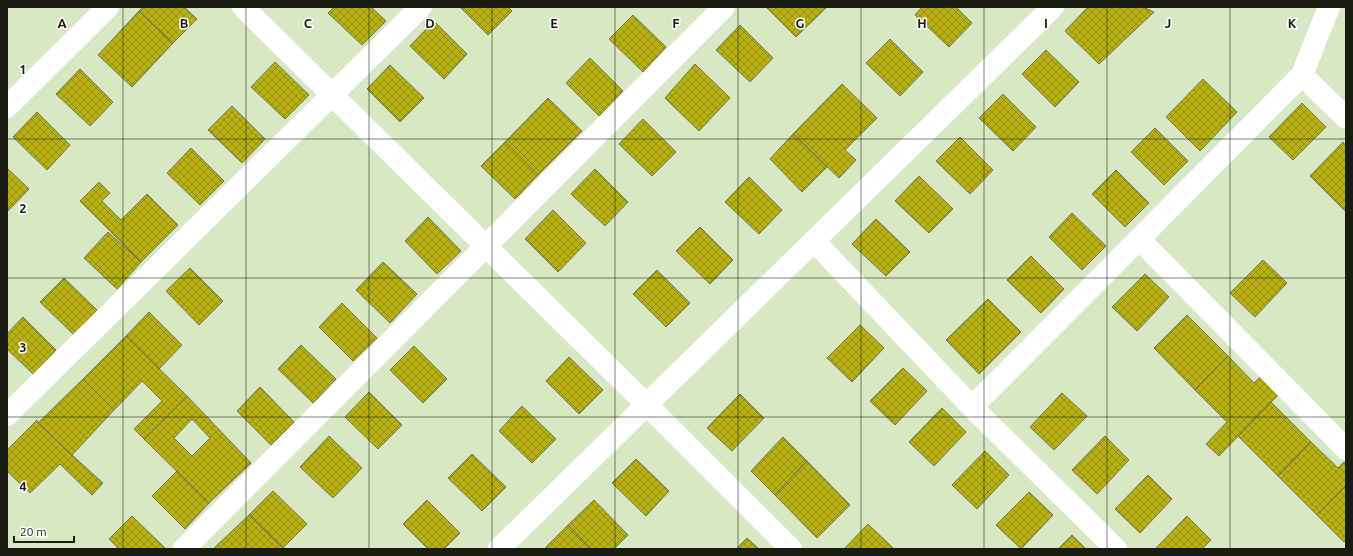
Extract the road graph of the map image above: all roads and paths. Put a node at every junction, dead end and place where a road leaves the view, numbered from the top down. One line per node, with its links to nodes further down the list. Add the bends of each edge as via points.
1 (108, 7): 9 (street)
2 (243, 7): 8 (street)
3 (421, 7): 8 (street)
4 (724, 7): 13 (street)
5 (1053, 7): 12 (street)
6 (1329, 7): 7 (street)
7 (1302, 75): 10 (street); 11 (street)
8 (332, 95): 13 (street); 16 (street)
9 (7, 107)
10 (1346, 118)
11 (1139, 239): 15 (street); 17 (street)
12 (814, 241): 14 (street); 15 (street)
13 (486, 246): 14 (street); 18 (street)
14 (646, 404): 19 (street); 20 (street)
15 (972, 407): 21 (street)
16 (7, 415)
17 (1346, 448)
18 (184, 549)
19 (499, 549)
20 (791, 549)
21 (1116, 549)

